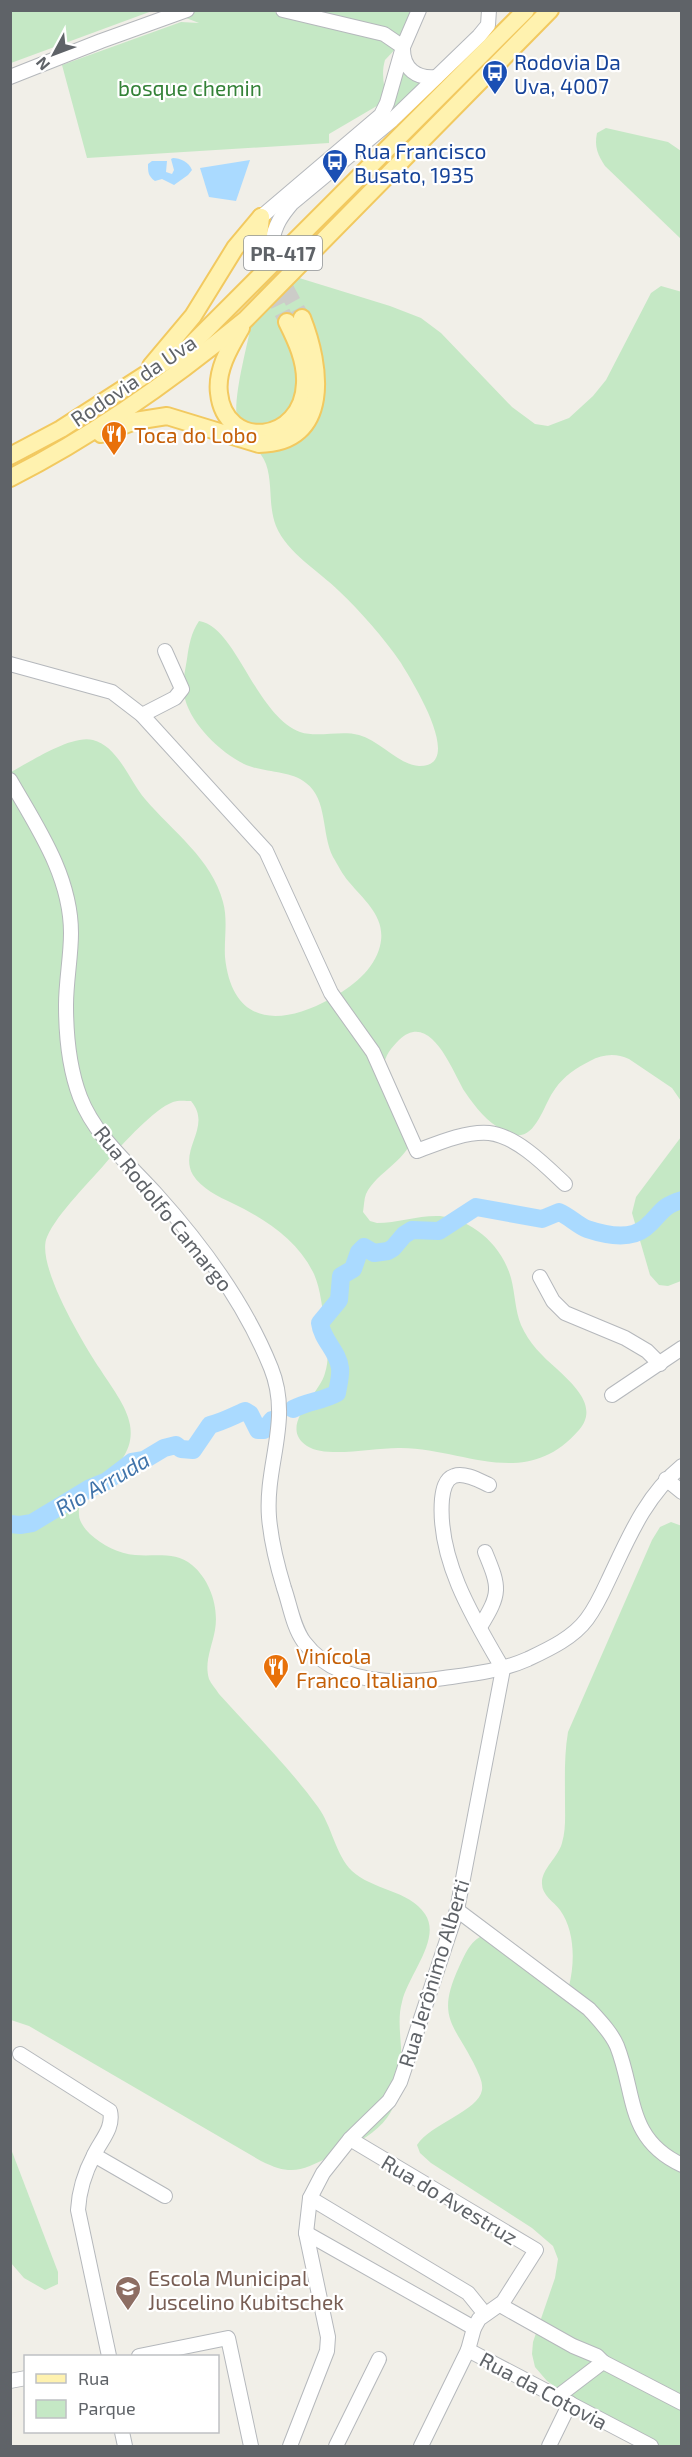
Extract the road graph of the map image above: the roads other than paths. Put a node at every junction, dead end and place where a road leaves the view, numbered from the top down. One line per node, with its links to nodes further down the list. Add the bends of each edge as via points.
1 (187, 10): 9 (street)
2 (283, 10): 8 (street, via 384,34)
3 (419, 10): 8 (street)
4 (489, 10): 10 (street, via 488,25)
5 (520, 10): 7 (street)
6 (550, 10): 13 (main road, Rodovia da Uva / PR-417)
7 (525, 11): 14 (main road, Rodovia da Uva / PR-417, via 190,346)
8 (403, 47): 10 (street, via 405,64 411,71 427,78); 11 (street, via 381,115)
9 (10, 77)
10 (436, 77): 12 (street, via 392,120 292,203)
11 (261, 217): 12 (main road); 14 (main road, via 235,248 193,316)
12 (265, 243)
13 (245, 320): 15 (main road, Rodovia da Uva / PR-417, via 192,363); 15 (main road, via 224,362 219,392 228,417 238,427 253,433 268,434 284,427 295,415 304,391 294,320 311,341 317,365 314,405 304,424 290,437 259,444 167,416 135,421)
14 (141, 377): 16 (main road, Rodovia da Uva / PR-417, via 61,429)
15 (78, 442): 17 (main road, Rodovia da Uva / PR-417)
16 (10, 456)
17 (10, 478)
18 (165, 651): 20 (street, via 182,689 175,698)
19 (10, 664): 20 (street, via 112,692)
20 (142, 715): 22 (street, via 266,851 331,993 373,1052 417,1151 490,1133 516,1143)
21 (10, 780): 33 (street, Rua Rodolfo Camargo, via 50,848 64,889 71,930 66,1005 69,1058 81,1099 110,1145 158,1196 239,1300 276,1381 280,1425 269,1488 269,1517 276,1561 303,1640 336,1669 392,1683)
22 (565, 1184)
23 (540, 1277): 25 (street, via 553,1301 565,1313 625,1338)
24 (681, 1348): 25 (street)
25 (660, 1364): 26 (street)
26 (612, 1395)
27 (681, 1466): 28 (street)
28 (666, 1479): 30 (street); 33 (street, via 640,1516 587,1620 558,1644)
29 (489, 1485): 32 (street, via 465,1475 454,1476 442,1492 445,1545)
30 (681, 1492)
31 (485, 1552): 32 (street, via 498,1589)
32 (480, 1627): 33 (street)
33 (503, 1669): 34 (street, Rua Jerônimo Alberti)
34 (457, 1910): 36 (street, Rua Jerônimo Alberti, via 400,2082 389,2101); 38 (street, via 589,2008 616,2045 638,2124 656,2148)
35 (20, 2054): 37 (street, via 110,2111 110,2127)
36 (350, 2139): 40 (street, Rua Jerônimo Alberti, via 323,2173); 42 (street, Rua do Avestruz, via 536,2250)
37 (94, 2155): 39 (street); 46 (street, via 79,2194 78,2210)
38 (681, 2164)
39 (165, 2196)
40 (310, 2198): 41 (street, Rua Jerônimo Alberti); 43 (street, via 468,2293)
41 (306, 2234): 44 (street); 54 (street, Rua Jerônimo Alberti, via 325,2319 327,2351)
42 (500, 2305): 43 (street, Rua do Avestruz); 49 (street)
43 (485, 2314): 44 (street, Rua do Avestruz)
44 (474, 2328): 45 (street, Rua do Avestruz)
45 (468, 2350): 50 (street, Rua da Cotovia); 56 (street, Rua do Avestruz)
46 (109, 2355)
47 (144, 2355): 53 (street, via 228,2338)
48 (379, 2359): 55 (street)
49 (603, 2362): 50 (street); 52 (street)
50 (557, 2397): 51 (street, Rua da Cotovia)
51 (570, 2403): 57 (street); 58 (street, Rua da Cotovia)
52 (681, 2403)
53 (250, 2446)
54 (290, 2446)
55 (336, 2446)
56 (421, 2446)
57 (549, 2446)
58 (651, 2446)

